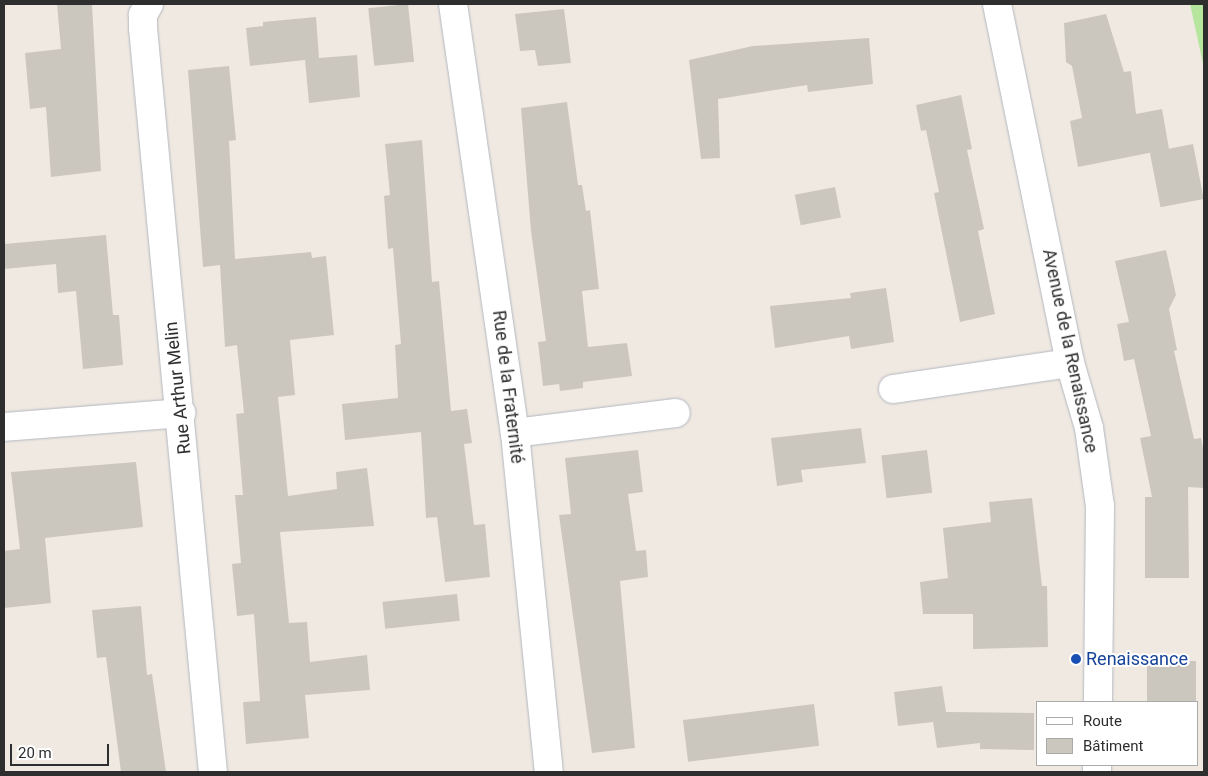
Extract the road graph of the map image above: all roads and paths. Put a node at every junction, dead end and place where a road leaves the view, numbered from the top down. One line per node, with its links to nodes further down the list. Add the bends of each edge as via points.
1 (453, 4): 9 (street, Rue de la Fraternité)
2 (997, 4): 4 (street, Avenue de la Renaissance)
3 (148, 5): 7 (street, Rue Arthur Melin, via 143,28)
4 (1070, 363): 5 (street); 10 (street, Avenue de la Renaissance, via 1089,428 1100,506)
5 (893, 389)
6 (676, 413): 9 (street)
7 (181, 414): 8 (street); 11 (street, Rue Arthur Melin)
8 (4, 427)
9 (515, 433): 12 (street, Rue de la Fraternité)
10 (1098, 701)
11 (213, 772)
12 (549, 772)

